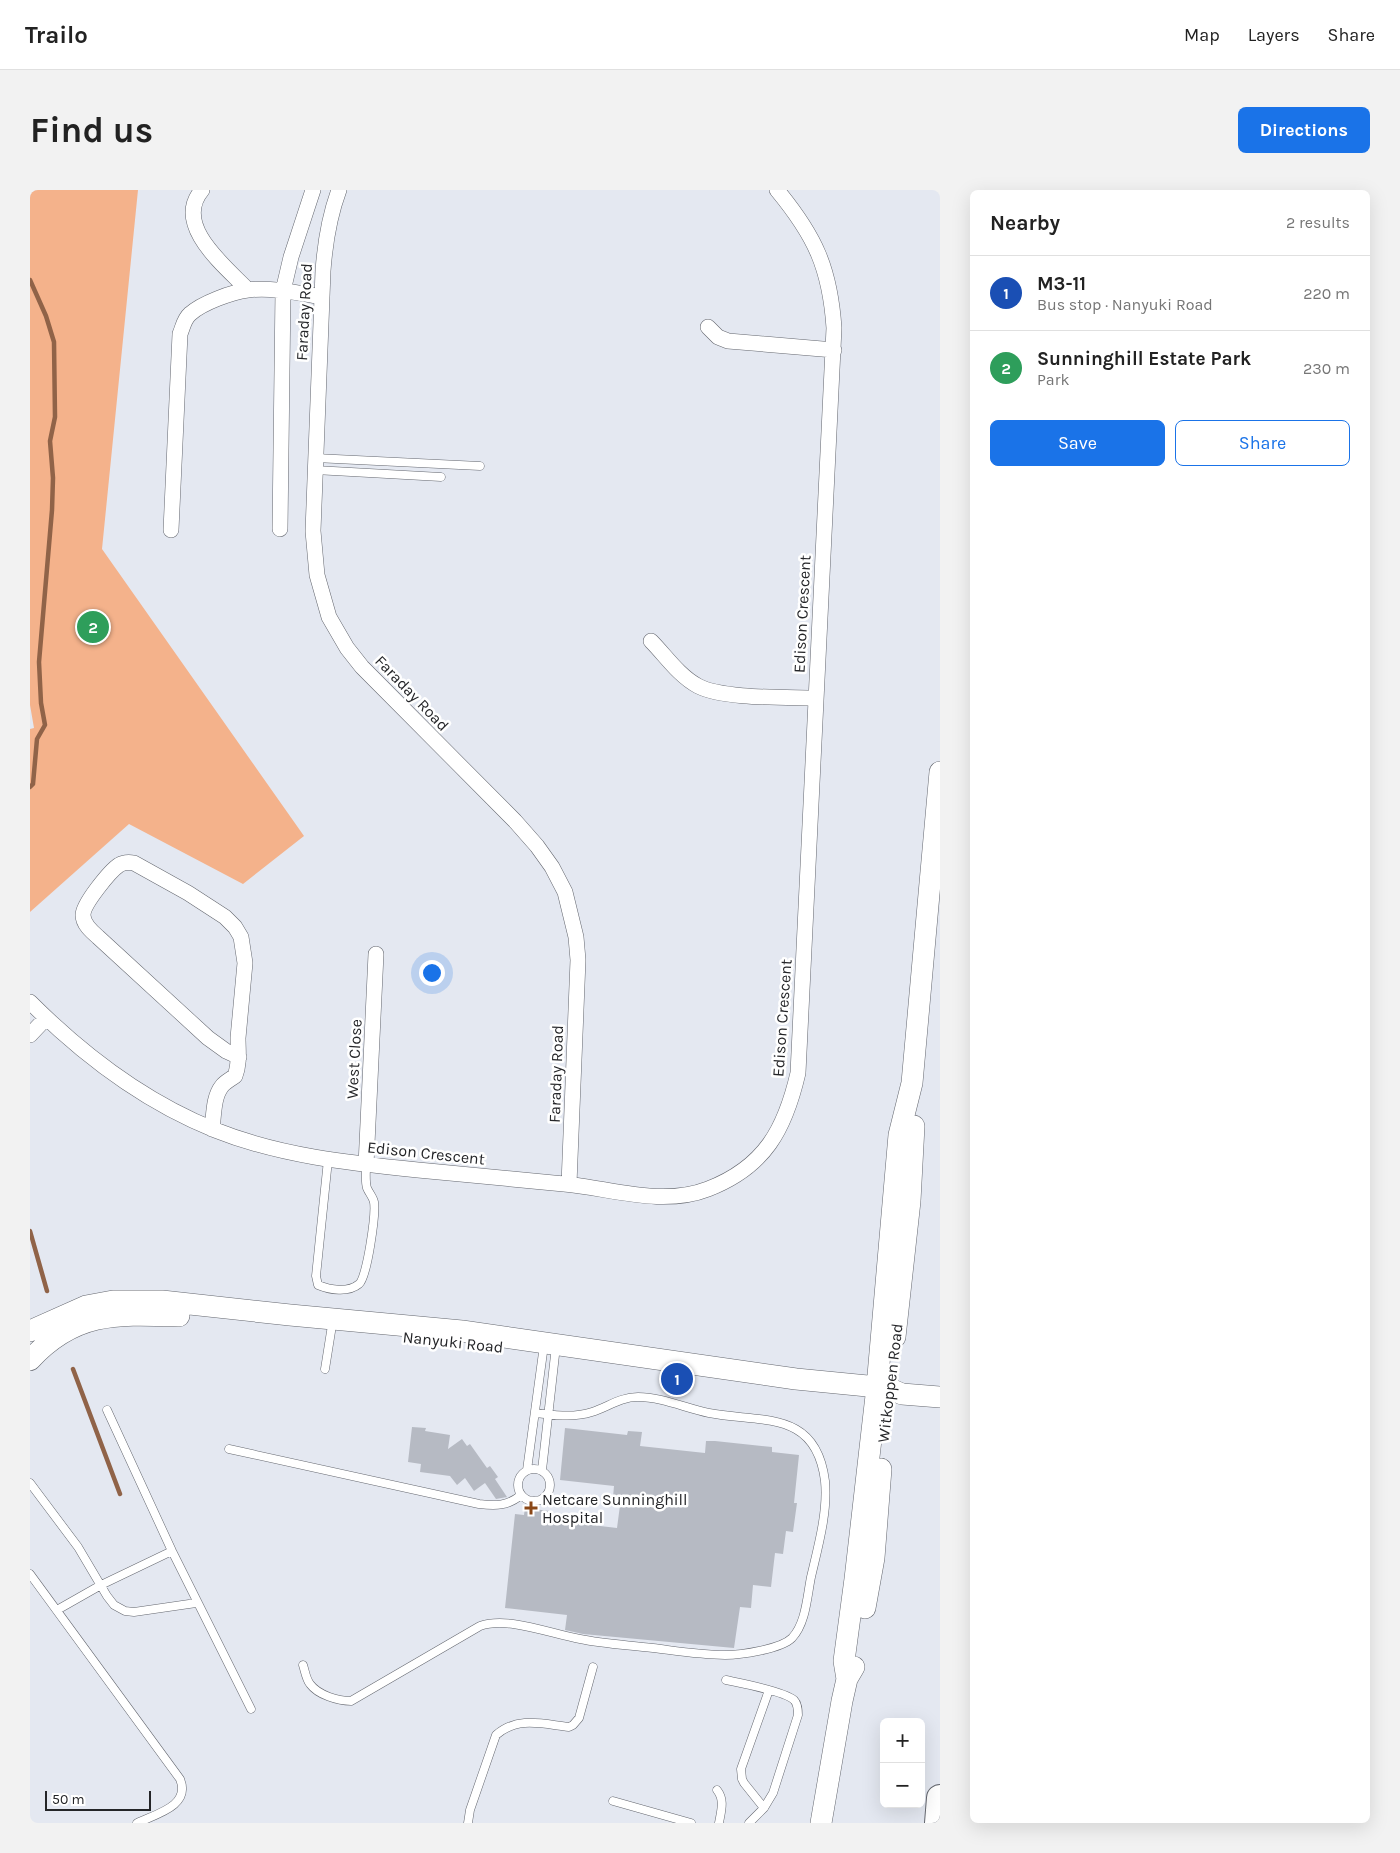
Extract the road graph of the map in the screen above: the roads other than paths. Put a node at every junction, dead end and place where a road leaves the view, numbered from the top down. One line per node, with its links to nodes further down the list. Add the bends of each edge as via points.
1 (202, 190): 5 (street, via 194,211 199,235 205,246)
2 (313, 190): 6 (street)
3 (338, 190): 7 (street, Faraday Road, via 324,249)
4 (777, 190): 9 (street, Edison Crescent, via 800,219 821,257 833,305)
5 (248, 290): 6 (street); 14 (street, via 201,307 184,321 180,334)
6 (283, 291): 7 (street); 13 (street)
7 (322, 297): 10 (street, Faraday Road)
8 (708, 327): 9 (street, via 728,341)
9 (834, 350): 16 (street, Edison Crescent)
10 (315, 464): 11 (lane); 12 (lane); 26 (street, Faraday Road, via 314,552 322,596 336,631 380,687 537,846 565,892 578,960)
11 (480, 466)
12 (441, 477)
13 (280, 529)
14 (171, 530)
15 (651, 640): 16 (street, via 698,686 747,695)
16 (816, 698): 26 (street, Edison Crescent, via 799,1063 793,1095 777,1134 749,1167 728,1180 691,1194 667,1197)
17 (940, 772): 32 (main road, Witkoppen Road, via 912,1083 899,1135)
18 (376, 954): 25 (street, West Close)
19 (30, 1002): 20 (street, Edison Crescent)
20 (46, 1018): 21 (street); 23 (street, Edison Crescent, via 102,1066 137,1090)
21 (30, 1035)
22 (239, 1057): 22 (street, via 245,963 241,937 235,927 225,917 134,863 120,864 88,902 83,914 84,922 208,1038); 23 (street, via 235,1076 223,1084 218,1093)
23 (212, 1129): 24 (street, Edison Crescent, via 297,1155)
24 (328, 1160): 25 (street, Edison Crescent); 25 (lane, via 316,1276 318,1285 332,1289 355,1287 361,1283 365,1272 374,1203 366,1187)
25 (366, 1165): 26 (street, Edison Crescent)
26 (569, 1184)
27 (332, 1325): 28 (main road, Nanyuki Road, via 162,1301 113,1300 86,1306); 29 (main road, Nanyuki Road); 30 (main road, Nanyuki Road, via 205,1317 116,1316 67,1329); 31 (lane)
28 (30, 1331)
29 (550, 1348): 32 (main road, Nanyuki Road, via 698,1378); 34 (lane); 35 (lane)
30 (32, 1350)
31 (325, 1369)
32 (899, 1394): 60 (main road, Witkoppen Road, via 855,1664 847,1679)
33 (107, 1410): 41 (lane)
34 (536, 1413): 35 (lane); 37 (lane)
35 (547, 1415): 38 (lane); 46 (lane, via 581,1415 618,1400 652,1398 726,1416 774,1420 803,1434 823,1470 825,1502 801,1622 790,1641 741,1654 712,1655 581,1640 531,1628 492,1624 480,1626 351,1701 333,1698 316,1689 307,1680)
36 (229, 1449): 40 (lane, via 479,1504 508,1504)
37 (527, 1470): 38 (lane); 40 (lane, via 518,1481)
38 (542, 1470): 40 (lane, via 550,1484 546,1496 531,1501)
39 (30, 1483): 43 (lane, via 78,1547)
40 (521, 1495)
41 (172, 1551): 43 (lane); 44 (lane)
42 (30, 1574): 45 (lane)
43 (101, 1585): 44 (lane, via 114,1605 124,1611); 45 (lane)
44 (196, 1603): 50 (lane)
45 (57, 1610): 55 (lane, via 178,1774 182,1784 182,1796 176,1804)
46 (303, 1665)
47 (593, 1667): 56 (lane, via 579,1718 573,1725 522,1722 503,1729 496,1736)
48 (726, 1680): 49 (lane)
49 (769, 1690): 54 (lane, via 741,1769 744,1783); 54 (lane, via 794,1700 798,1711 773,1793)
50 (250, 1709)
51 (717, 1790): 58 (lane, via 722,1803)
52 (940, 1798): 61 (highway)
53 (613, 1801): 57 (lane)
54 (764, 1808): 59 (lane)
55 (137, 1823)
56 (468, 1823)
57 (691, 1823)
58 (719, 1823)
59 (749, 1823)
60 (821, 1823)
61 (938, 1823)

